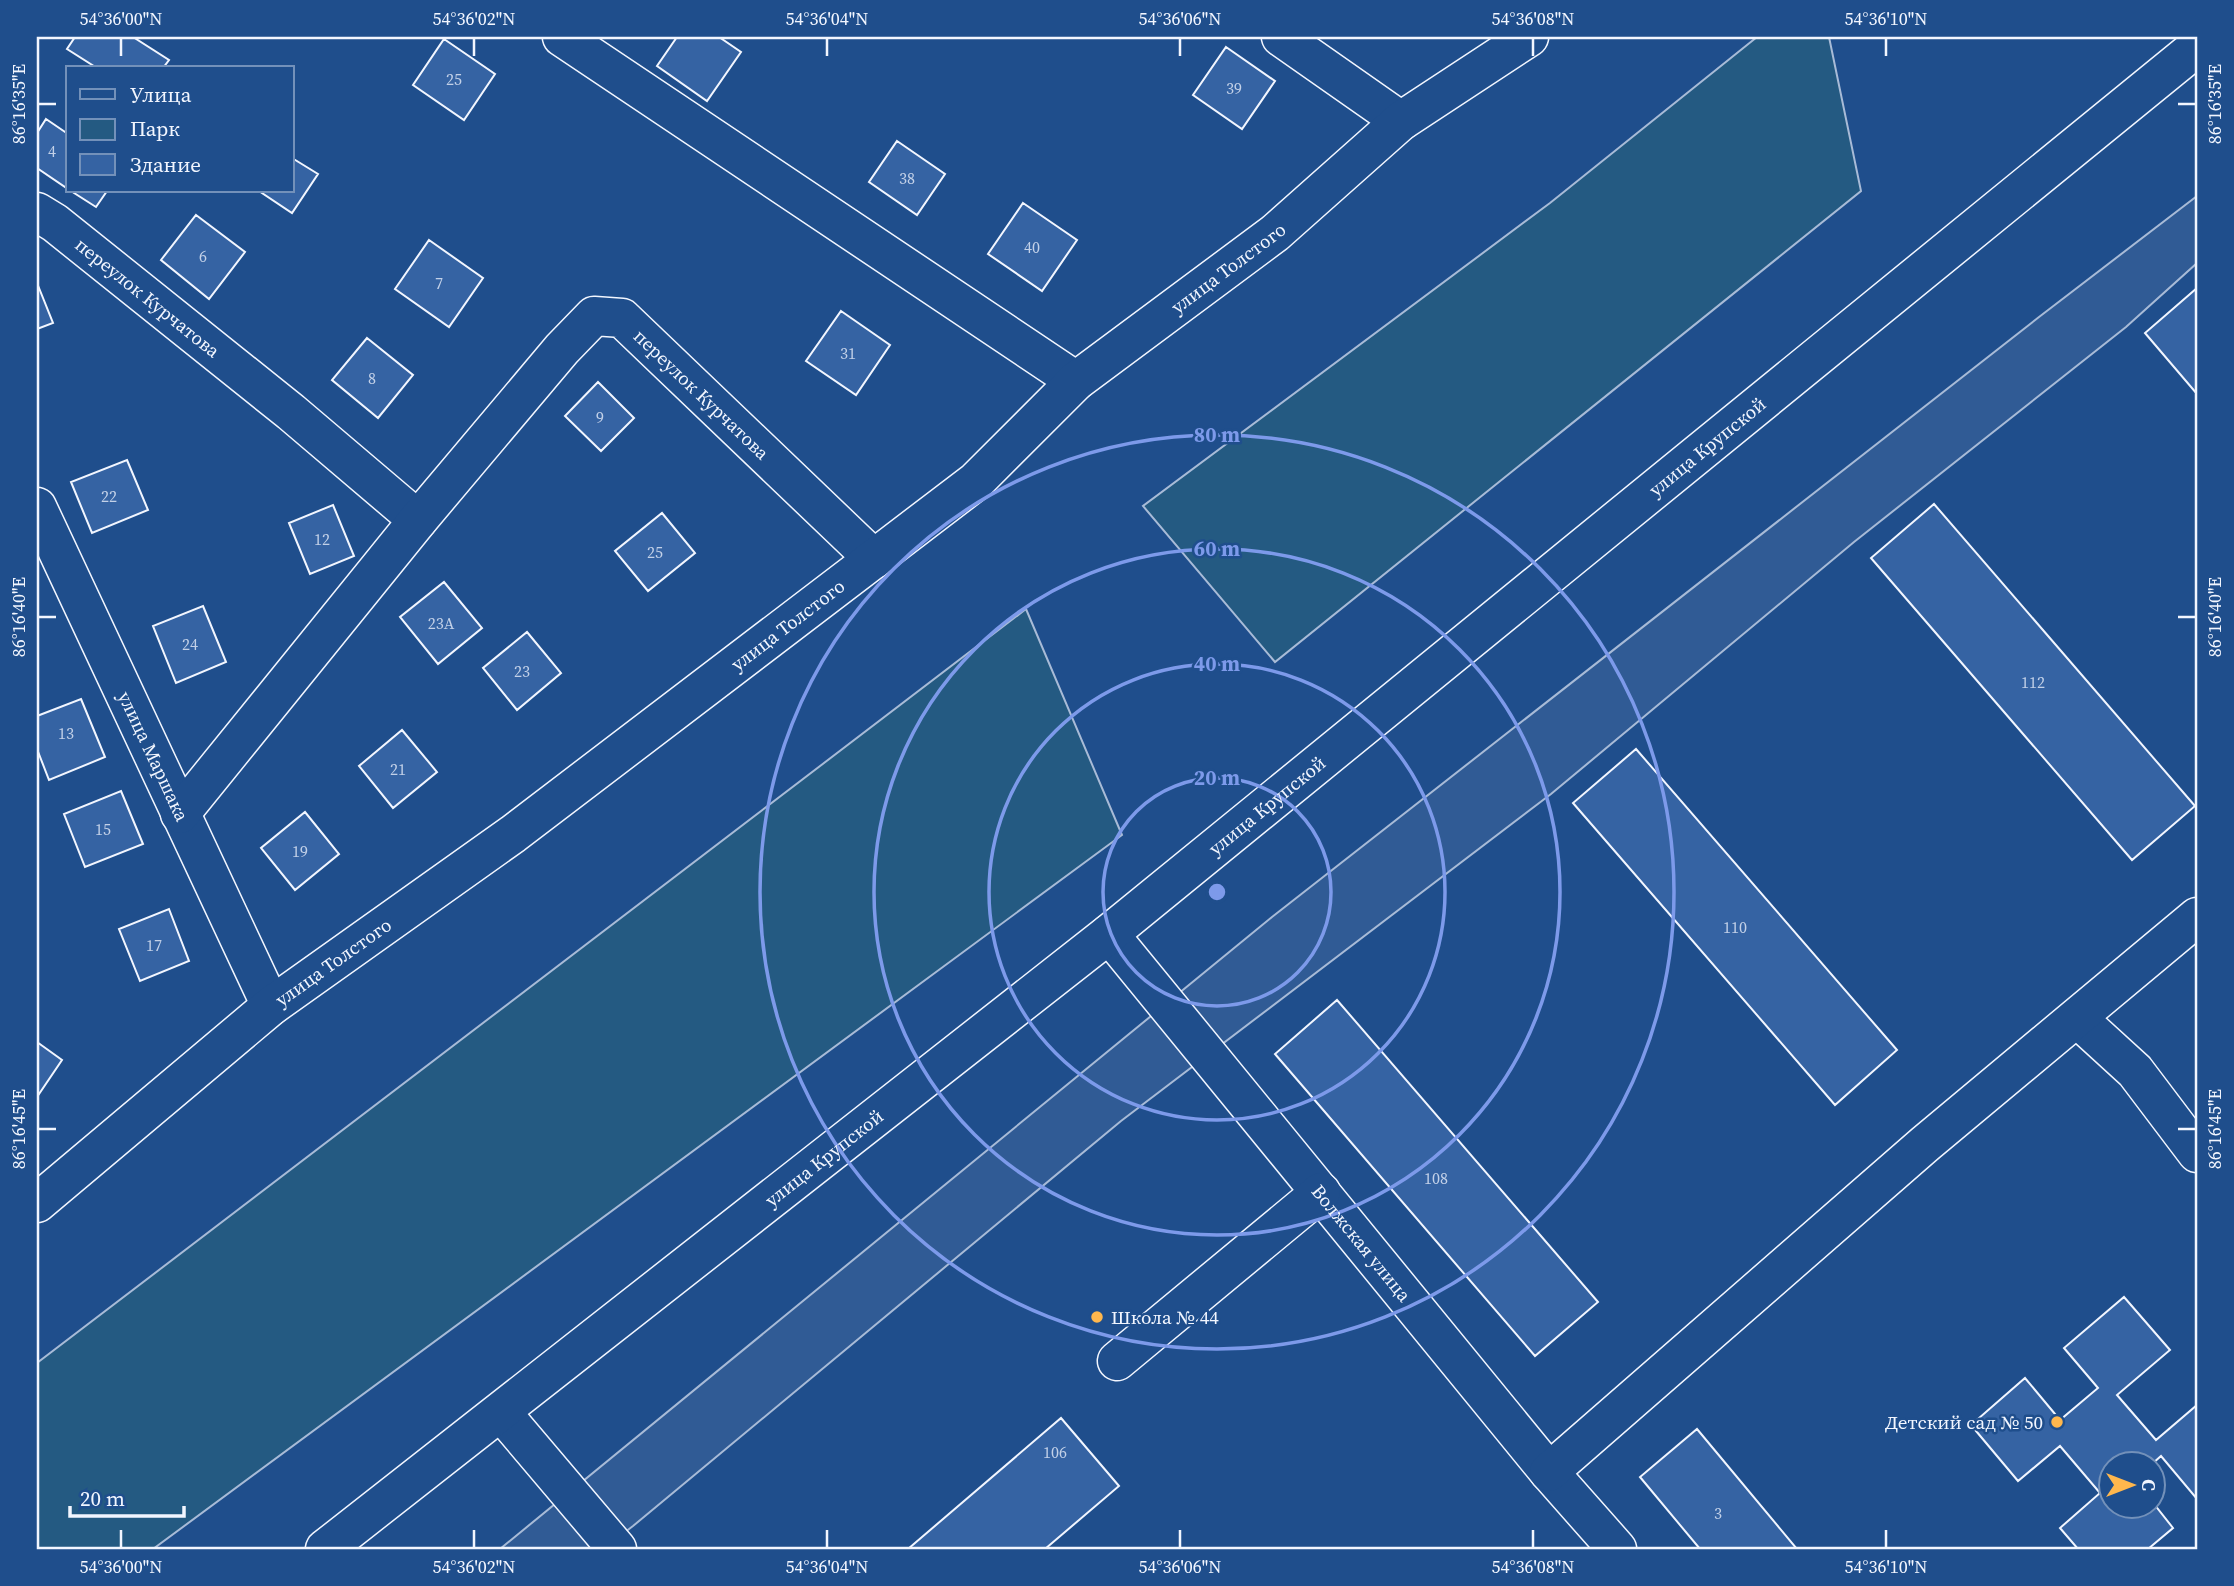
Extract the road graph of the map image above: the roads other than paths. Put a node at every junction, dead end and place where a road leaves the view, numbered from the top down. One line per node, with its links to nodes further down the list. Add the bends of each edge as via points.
1 (562, 37): 7 (street)
2 (1281, 37): 5 (street)
3 (1529, 37): 5 (street, улица Толстого)
4 (2196, 49): 13 (street, улица Крупской)
5 (1401, 121): 7 (street, улица Толстого, via 1275,233)
6 (37, 212): 9 (street, переулок Курчатова, via 291,411)
7 (1076, 381): 10 (street, улица Толстого, via 975,481)
8 (37, 507): 11 (street, улица Маршака)
9 (418, 520): 10 (street, переулок Курчатова, via 594,316 622,318); 11 (street, переулок Курчатова)
10 (874, 559): 14 (street, улица Толстого, via 513,834)
11 (180, 814): 14 (street, улица Маршака)
12 (2197, 917): 15 (street)
13 (1109, 934): 17 (street, Волжская улица); 20 (street, улица Крупской)
14 (271, 1006): 18 (street, улица Толстого)
15 (2077, 1018): 16 (street, via 2134,1071); 21 (street)
16 (2197, 1153)
17 (1321, 1192): 19 (street); 21 (street, Волжская улица)
18 (37, 1203)
19 (1117, 1361)
20 (502, 1412): 22 (street, улица Крупской); 23 (street)
21 (1549, 1472): 24 (street, Волжская улица)
22 (325, 1549)
23 (617, 1549)
24 (1617, 1549)

